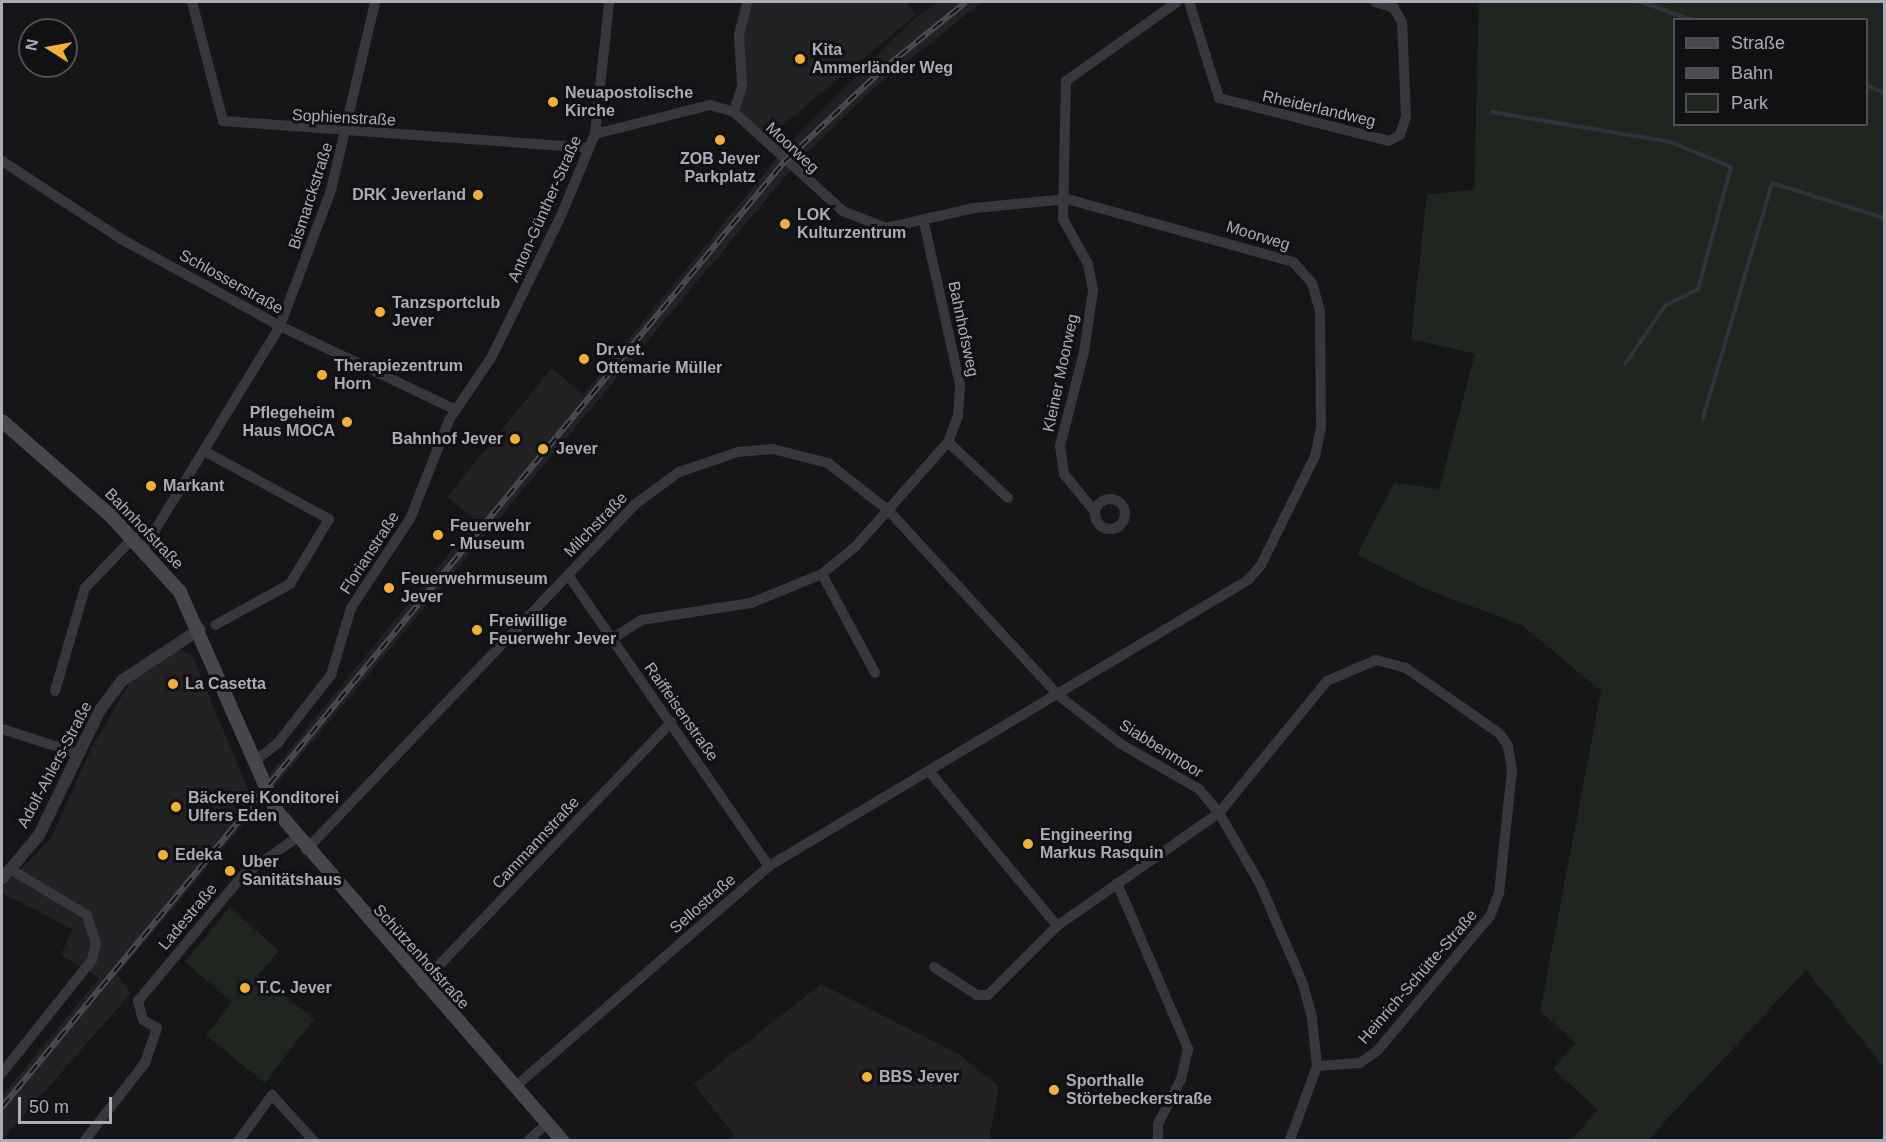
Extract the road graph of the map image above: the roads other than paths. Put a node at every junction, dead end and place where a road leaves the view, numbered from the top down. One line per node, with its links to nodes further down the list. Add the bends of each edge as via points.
1 (192, 2): 9 (street, Sophienstraße, via 223,121)
2 (375, 2): 9 (street, Bismarckstraße)
3 (609, 2): 10 (street, Anton-Günther-Straße)
4 (747, 2): 8 (street, via 739,36 742,85)
5 (1177, 2): 13 (street, via 1066,81)
6 (1189, 2): 7 (street, Rheiderlandweg, via 1219,98 1389,141 1400,135 1406,116 1402,22 1394,8)
7 (1375, 2)
8 (734, 112): 10 (street, via 710,105); 14 (street, Moorweg, via 843,211 886,228)
9 (347, 132): 11 (street, Sophienstraße); 15 (street, Bismarckstraße)
10 (595, 134): 11 (street, Anton-Günther-Straße)
11 (588, 148): 16 (street, Anton-Günther-Straße, via 527,288 472,392)
12 (2, 161): 15 (street, Schlosserstraße, via 121,239)
13 (1068, 199): 14 (street, Moorweg, via 974,208); 22 (street, Kleiner Moorweg, via 1063,219 1088,264 1093,290 1084,352 1060,446 1064,474); 32 (street, Moorweg, via 1293,262 1312,283 1320,312 1321,427 1315,456 1288,513 1248,580)
14 (924, 222): 18 (street, Bahnhofsweg, via 960,385 958,416)
15 (280, 326): 16 (street, Schlosserstraße); 19 (street, Bismarckstraße)
16 (456, 410): 36 (street, Florianstraße, via 410,519 351,608 331,675 277,744)
17 (2, 421): 23 (main road, Bahnhofstraße)
18 (948, 442): 20 (street); 21 (street, Bahnhofsweg)
19 (206, 452): 24 (street, Bismarckstraße); 27 (street, via 329,519 290,584)
20 (1008, 498)
21 (889, 511): 25 (street, Bahnhofsweg); 26 (street, Milchstraße, via 828,463 773,449 738,452 679,472 634,505); 32 (street, Siabbenmoor)
22 (1095, 512)
23 (134, 537): 24 (main road, Bahnhofstraße); 31 (street, via 85,588)
24 (144, 548): 28 (main road, Bahnhofstraße, via 180,592)
25 (822, 574): 29 (street, Bahnhofsweg, via 751,603 641,620); 30 (street)
26 (568, 575): 29 (street, Raiffeisenstraße); 41 (street, Milchstraße)
27 (215, 625)
28 (200, 630): 35 (street, Adolf-Ahlers-Straße, via 123,680 100,710); 36 (main road, Bahnhofstraße)
29 (612, 639): 33 (street, Raiffeisenstraße)
30 (875, 673)
31 (55, 691)
32 (1058, 695): 37 (street, Sellostraße); 39 (street, Siabbenmoor, via 1122,744 1198,789)
33 (671, 722): 42 (street, Raiffeisenstraße); 48 (street, Cammannstraße)
34 (2, 729): 35 (street)
35 (80, 754): 43 (street, Adolf-Ahlers-Straße, via 39,835)
36 (255, 761): 38 (main road, Bahnhofstraße)
37 (929, 771): 42 (street, Sellostraße); 46 (street)
38 (264, 789): 40 (main road, Schützenhofstraße)
39 (1219, 813): 45 (street, Heinrich-Schütte-Straße); 49 (street, Siabbenmoor, via 1260,884 1304,984); 49 (street, Heinrich-Schütte-Straße, via 1327,681 1353,665 1376,660 1406,668 1499,733 1508,746 1512,770 1501,870 1490,916 1377,1052 1360,1063)
40 (296, 838): 41 (main road, Schützenhofstraße); 53 (street, Ladestraße, via 242,876 138,1001 143,1020 157,1028 145,1064)
41 (306, 850): 48 (main road, Schützenhofstraße)
42 (769, 866): 51 (street, Sellostraße)
43 (10, 869): 44 (street, Adolf-Ahlers-Straße); 50 (street, via 87,915 96,943 92,960)
44 (2, 879)
45 (1117, 883): 46 (street); 58 (street, via 1188,1049 1181,1079 1158,1124)
46 (1057, 926): 47 (street, via 988,995 977,994)
47 (934, 967)
48 (422, 983): 51 (main road, Schützenhofstraße)
49 (1317, 1066): 59 (street, Siabbenmoor)
50 (2, 1073)
51 (515, 1087): 52 (main road, Schützenhofstraße)
52 (547, 1123): 56 (street); 57 (main road, Schützenhofstraße)
53 (85, 1140)
54 (239, 1140): 55 (street, via 272,1095)
55 (312, 1140)
56 (529, 1140)
57 (562, 1140)
58 (1158, 1140)
59 (1290, 1140)

